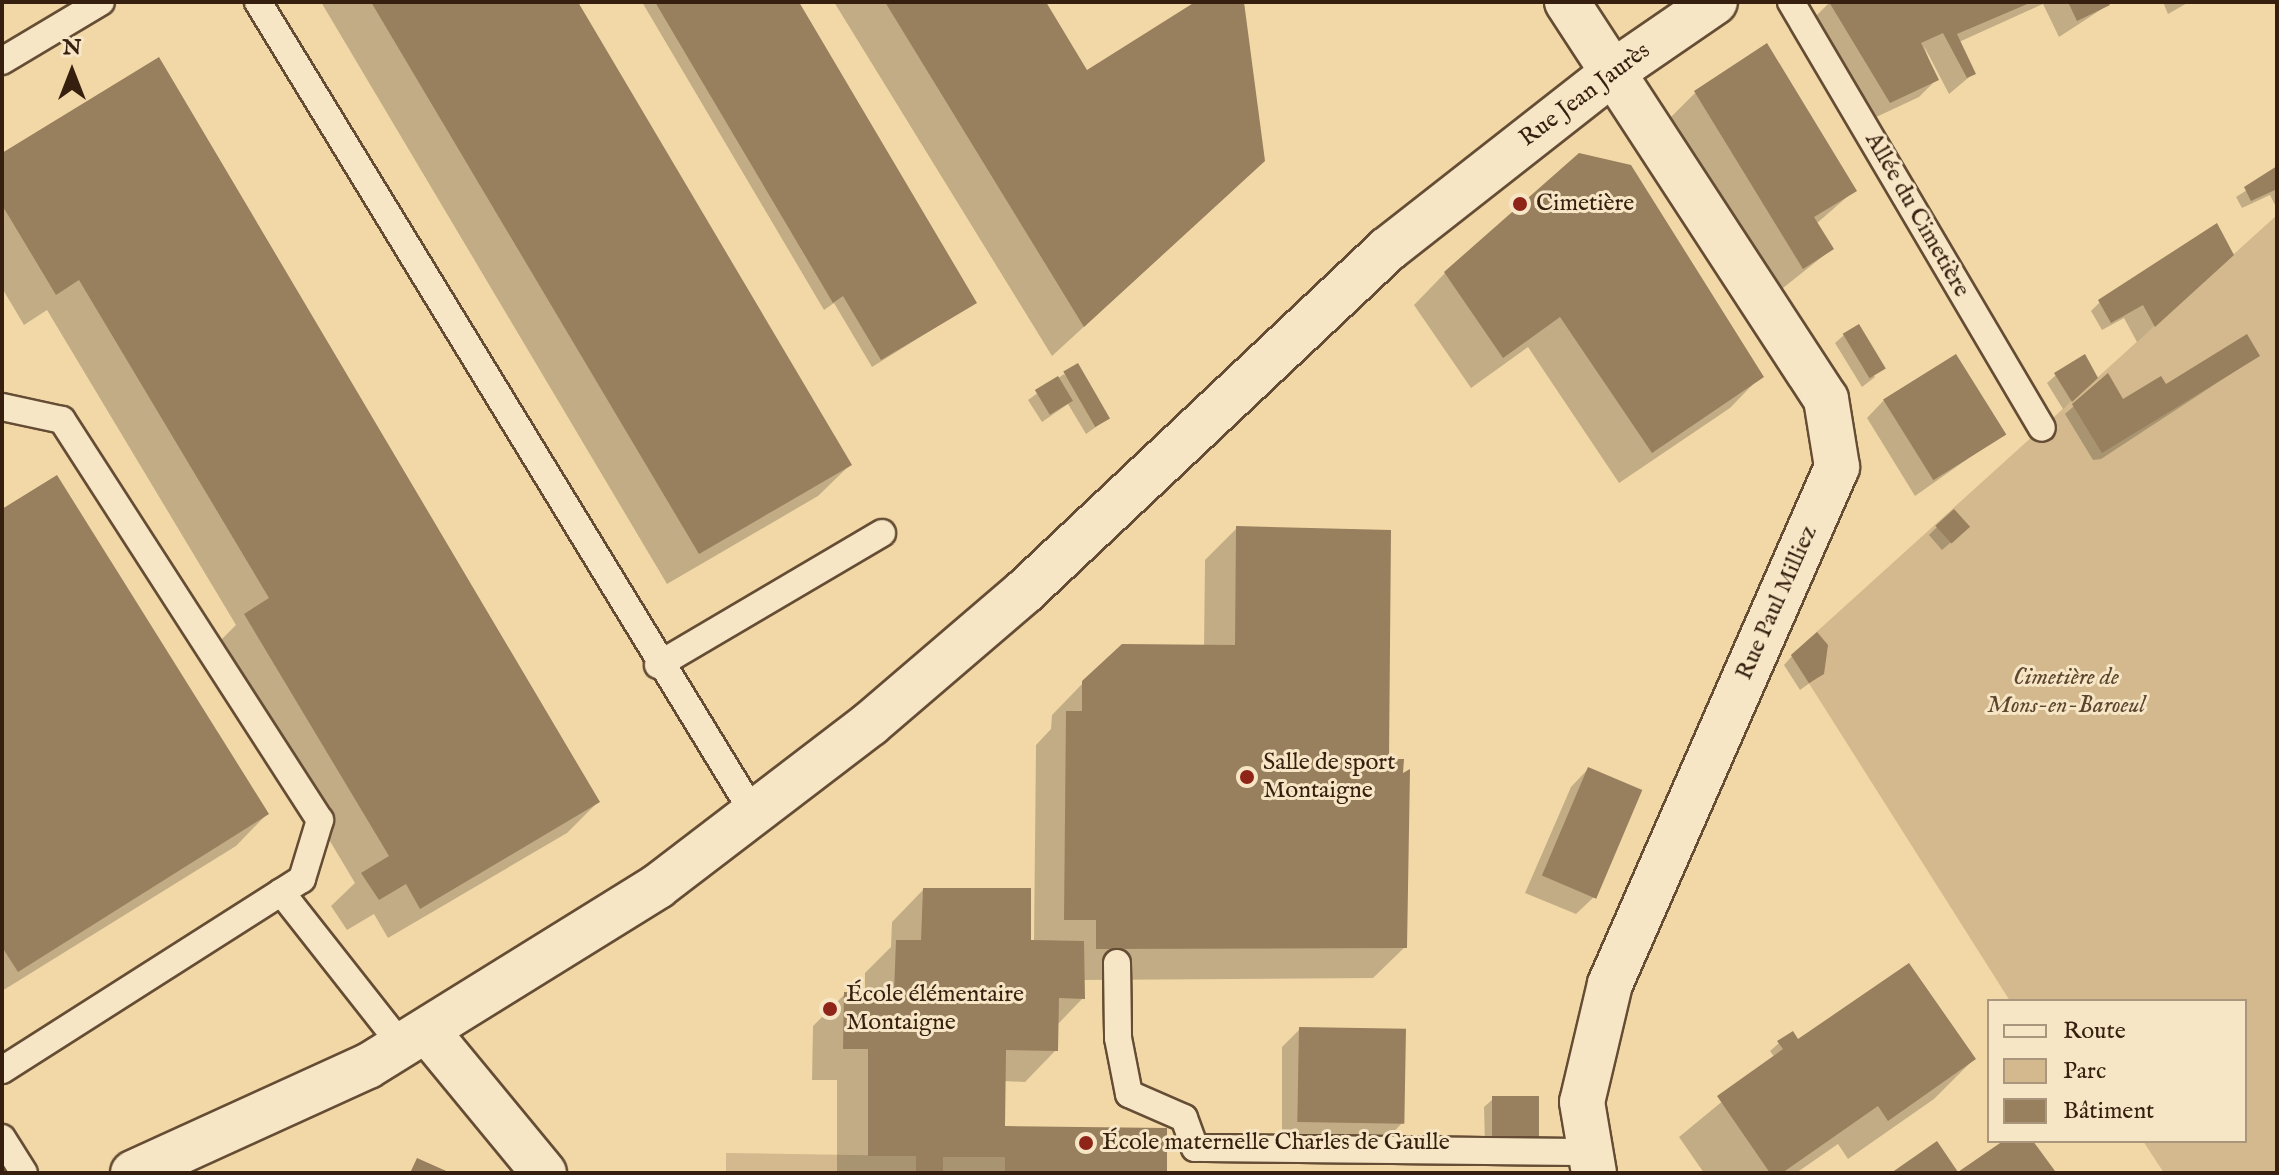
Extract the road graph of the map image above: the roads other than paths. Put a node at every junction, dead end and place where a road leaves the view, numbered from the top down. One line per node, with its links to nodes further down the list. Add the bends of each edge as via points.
1 (101, 2): 6 (lane)
2 (258, 2): 11 (lane)
3 (1567, 2): 7 (street, Rue Paul Milliez)
4 (1715, 2): 7 (street, Rue Jean Jaurès)
5 (1791, 2): 9 (lane, Allée du Cimetière)
6 (2, 61)
7 (1616, 70): 12 (street, Rue Jean Jaurès, via 1339,291 1024,592); 18 (street, Rue Paul Milliez, via 1826,399 1837,467 1610,984 1582,1102)
8 (2, 407): 13 (lane, via 62,420 320,820 302,879)
9 (2042, 428)
10 (882, 533): 11 (lane)
11 (658, 665): 12 (lane)
12 (754, 814): 15 (street, Rue Jean Jaurès, via 658,886)
13 (281, 892): 15 (lane); 16 (lane)
14 (1117, 963): 18 (lane, via 1118,1038 1129,1094 1184,1118 1195,1148)
15 (414, 1039): 20 (street, Rue Jean Jaurès, via 288,1107); 21 (street)
16 (2, 1070)
17 (2, 1138): 19 (lane)
18 (1592, 1163)
19 (24, 1173)
20 (133, 1173)
21 (544, 1173)

